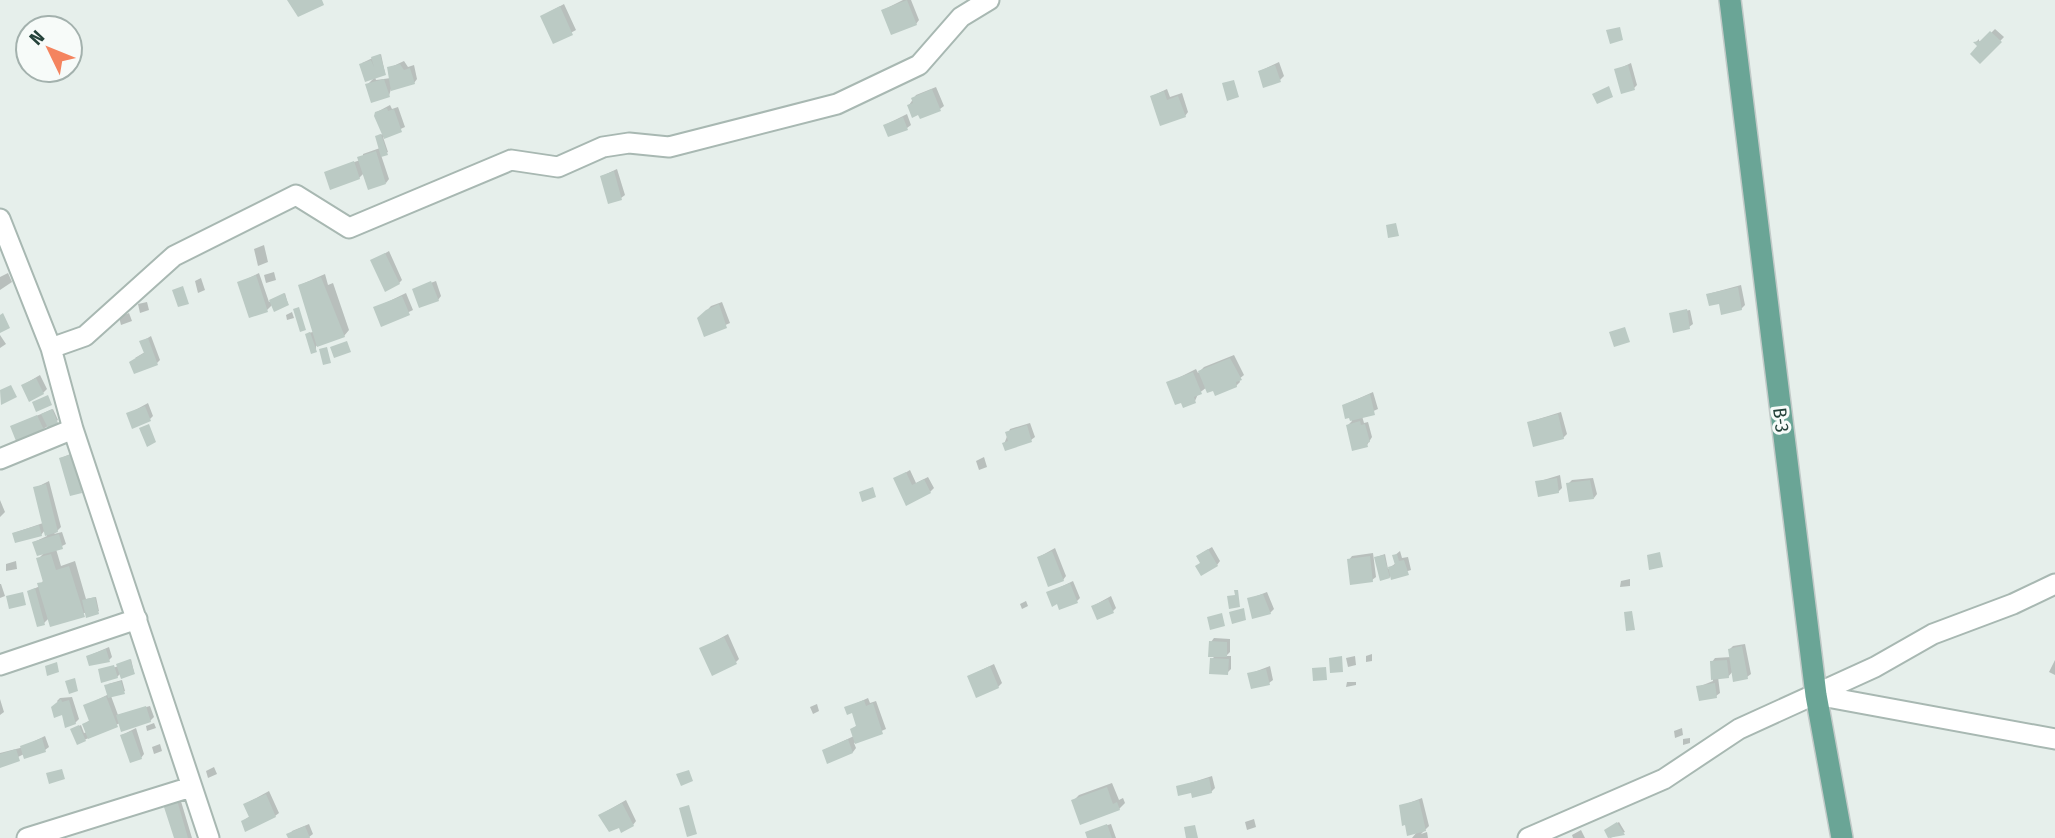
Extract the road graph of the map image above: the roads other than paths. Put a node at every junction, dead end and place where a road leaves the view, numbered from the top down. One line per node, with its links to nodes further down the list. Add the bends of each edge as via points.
1 (989, 0): 4 (street, via 961,17 919,65 837,104 668,148 629,143 603,147 558,167 512,160 349,228 296,195 174,256 85,336)
2 (1730, 0): 10 (main road, B-3)
3 (0, 219): 4 (street)
4 (51, 348): 5 (street)
5 (73, 429): 6 (street); 8 (street)
6 (0, 459)
7 (2055, 584): 10 (street, via 1933,634)
8 (137, 619): 9 (street); 12 (street)
9 (0, 665)
10 (1816, 695): 11 (street); 15 (street, via 1739,729 1664,779); 16 (main road, B-3)
11 (2055, 738)
12 (191, 787): 13 (street); 14 (street)
13 (27, 838)
14 (209, 838)
15 (1528, 838)
16 (1842, 838)

